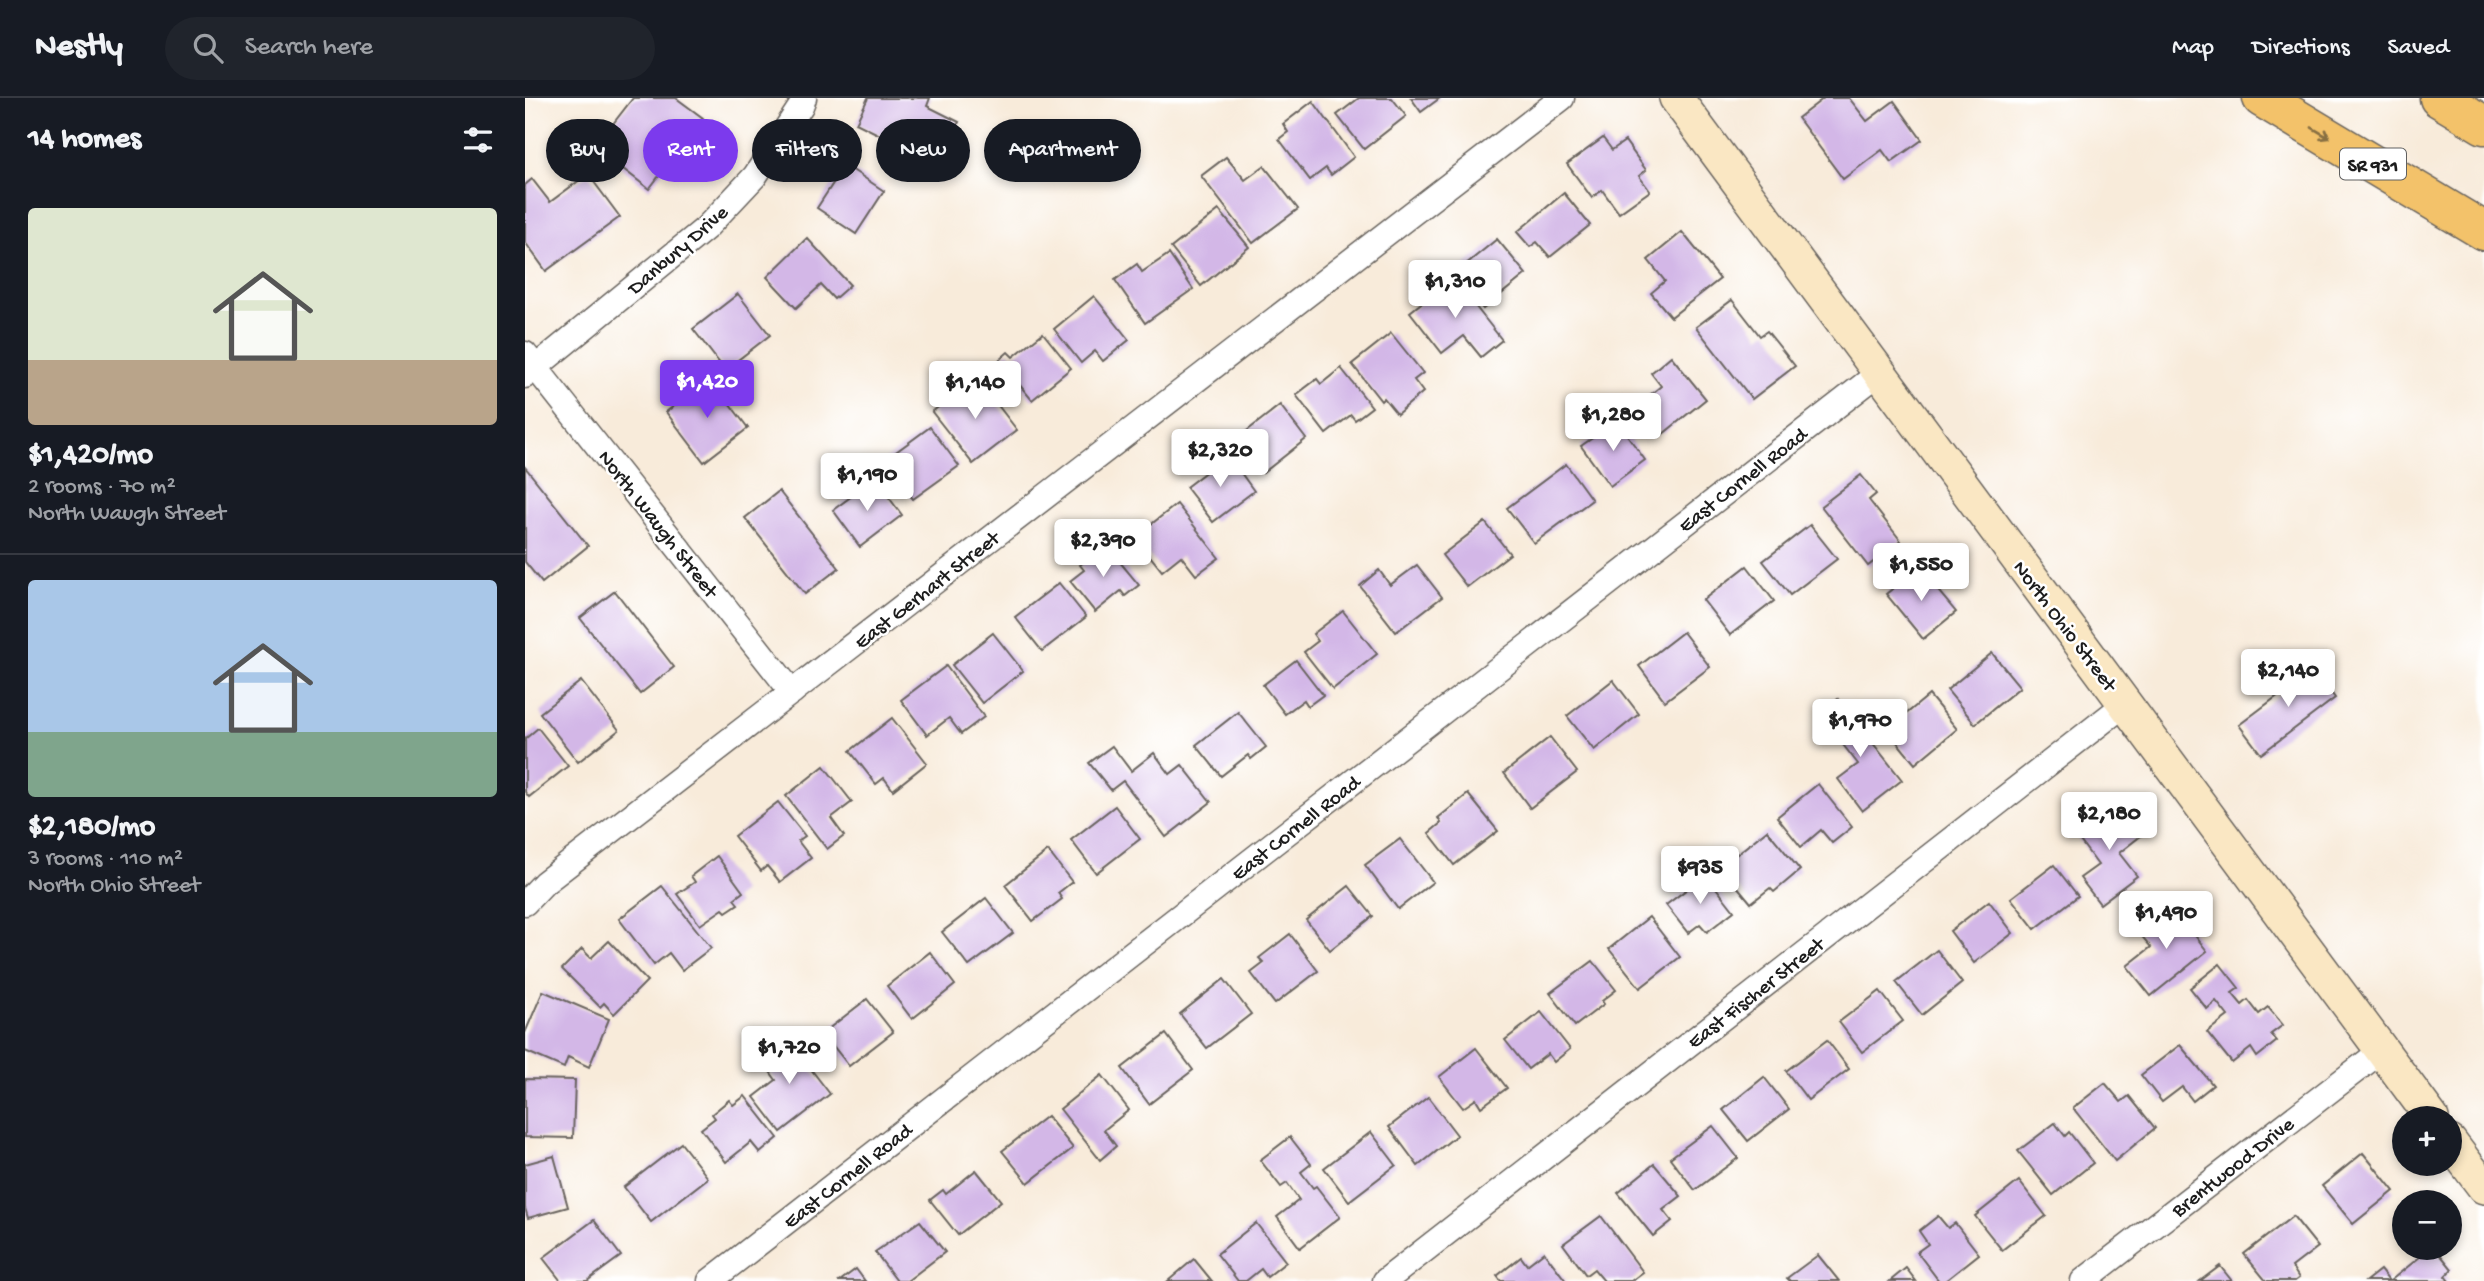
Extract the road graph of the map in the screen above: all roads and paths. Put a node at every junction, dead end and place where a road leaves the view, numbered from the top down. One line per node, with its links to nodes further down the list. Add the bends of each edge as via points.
1 (804, 98): 8 (street, Danbury Drive, via 755,176 706,228)
2 (1562, 98): 10 (street, East Gerhart Street)
3 (1676, 98): 9 (street, North Ohio Street)
4 (2262, 98): 7 (main road, SR 931, one-way to 7)
5 (2439, 98): 6 (main road)
6 (2484, 125)
7 (2484, 231)
8 (529, 366): 10 (street, North Waugh Street)
9 (1879, 373): 11 (street, North Ohio Street); 17 (street, East Cornell Road)
10 (792, 692): 12 (street, East Gerhart Street, via 544,883)
11 (2125, 704): 13 (street, North Ohio Street); 18 (street, East Fischer Street)
12 (525, 903)
13 (2381, 1051): 14 (street, North Ohio Street); 19 (street, Brentwood Drive)
14 (2423, 1106)
15 (2462, 1158): 16 (street)
16 (2484, 1187)
17 (710, 1281)
18 (1385, 1281)
19 (2083, 1281)

